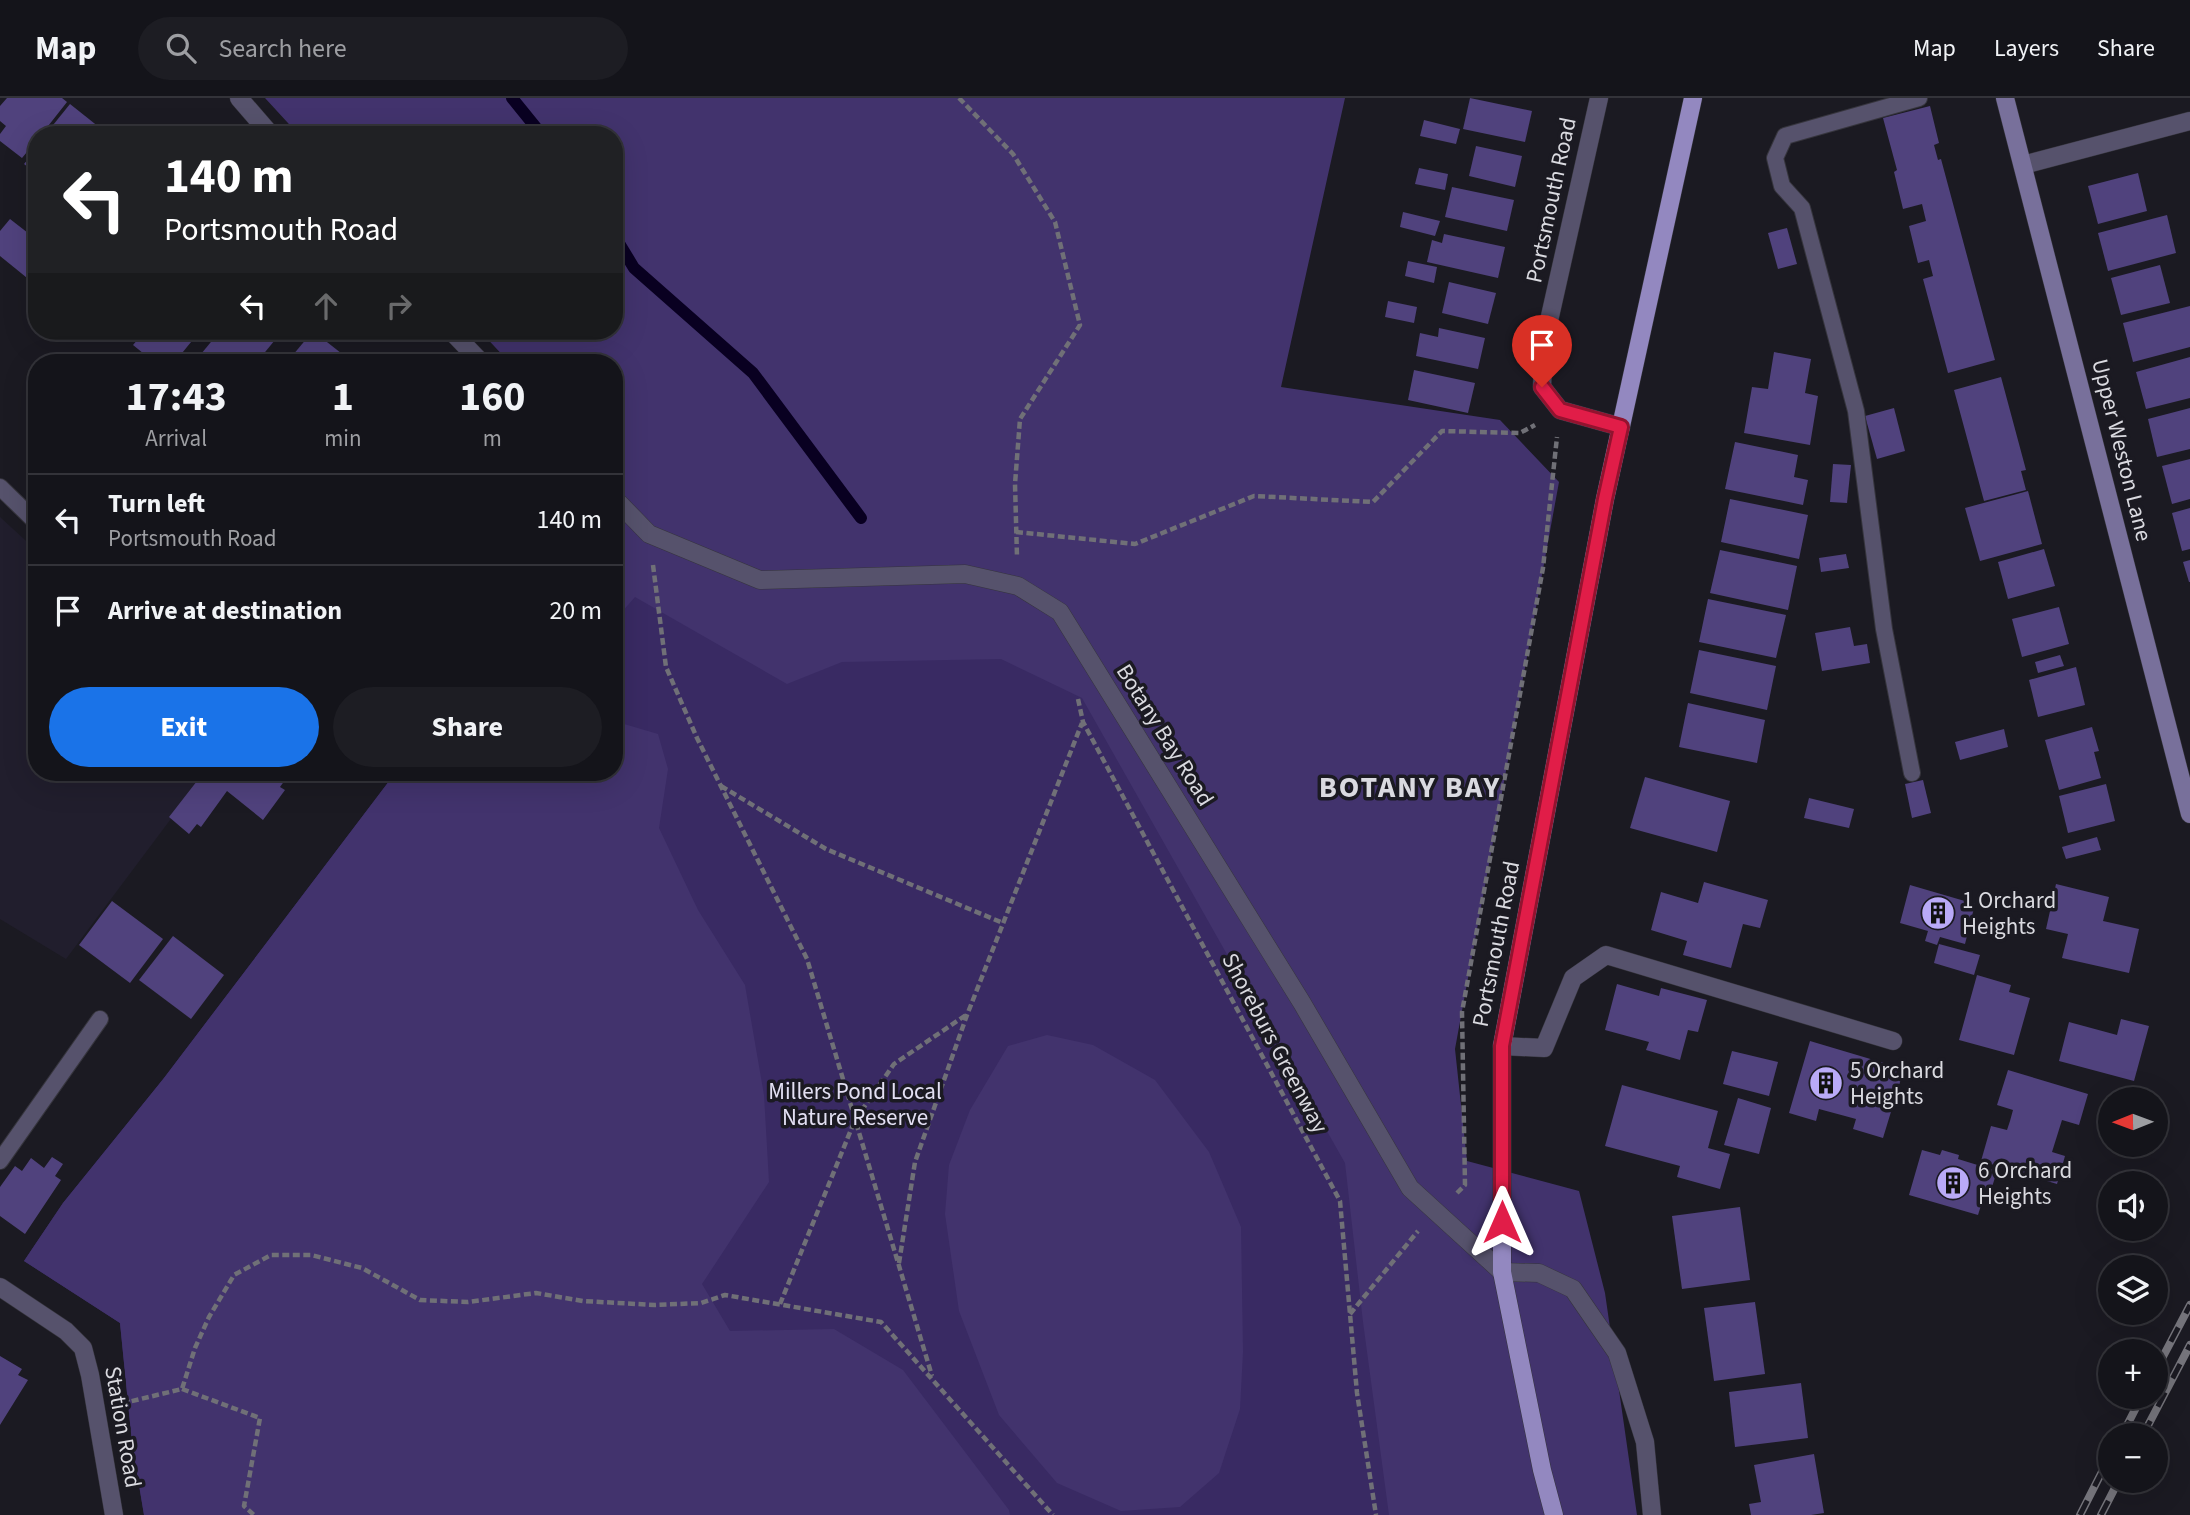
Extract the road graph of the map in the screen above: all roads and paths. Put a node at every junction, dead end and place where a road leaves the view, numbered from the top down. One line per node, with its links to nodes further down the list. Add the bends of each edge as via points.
1 (239, 98): 8 (street)
2 (958, 98): 17 (path, via 1013,154 1055,222 1080,325 1020,419)
3 (1599, 98): 12 (street, Portsmouth Road, via 1544,343 1542,387)
4 (1693, 98): 13 (main road, Portsmouth Road)
5 (1919, 98): 22 (lane, via 1785,136 1775,158 1782,187 1802,208 1856,411 1884,629)
6 (2005, 98): 9 (street, Upper Weston Lane)
7 (2190, 121): 9 (street)
8 (263, 126)
9 (2023, 164): 24 (street, Upper Weston Lane)
10 (460, 340): 11 (street)
11 (473, 354)
12 (1560, 410): 13 (street); 17 (path, via 1520,433 1442,431 1373,502 1254,496 1135,544); 32 (path, via 1543,568 1462,1012 1465,1185)
13 (1621, 427): 29 (main road, Portsmouth Road)
14 (0, 487): 16 (lane)
15 (623, 507): 18 (street, Botany Bay Road)
16 (28, 514)
17 (1016, 532): 19 (path)
18 (649, 534): 19 (street, Botany Bay Road, via 760,580 965,574); 23 (path, via 666,667)
19 (1018, 586): 32 (street, Botany Bay Road, via 1060,612 1302,1003 1410,1188)
20 (1077, 694): 21 (path, Shoreburs Greenway)
21 (1083, 722): 25 (path); 37 (path, Shoreburs Greenway, via 1340,1200)
22 (1912, 773)
23 (721, 786): 25 (path, via 827,849); 30 (path, via 807,959)
24 (2190, 814)
25 (1003, 923): 26 (path)
26 (967, 1014): 30 (path, via 894,1064); 33 (path, via 915,1162)
27 (100, 1019): 31 (lane)
28 (1893, 1041): 29 (street, via 1606,955 1573,978 1544,1048)
29 (1502, 1046): 34 (main road, Portsmouth Road)
30 (855, 1120): 33 (path); 36 (path)
31 (0, 1161)
32 (1437, 1213): 34 (street, Botany Bay Road); 37 (path)
33 (899, 1266): 39 (path)
34 (1502, 1272): 45 (main road, Portsmouth Road); 46 (street, via 1539,1273 1573,1289 1617,1353 1646,1442)
35 (0, 1287): 38 (street, Station Road, via 66,1331 83,1348)
36 (780, 1304): 39 (path, via 881,1322); 40 (path, via 725,1295 701,1303 656,1306 536,1293 468,1302 420,1300 362,1268 311,1255 271,1255 234,1275 209,1317)
37 (1350, 1315): 44 (path, Shoreburs Greenway)
38 (90, 1375): 40 (path, via 112,1375 128,1402); 41 (street, Station Road)
39 (933, 1380): 43 (path)
40 (182, 1389): 42 (path, via 260,1418 244,1506)
41 (114, 1515)
42 (254, 1515)
43 (1053, 1515)
44 (1376, 1515)
45 (1554, 1515)
46 (1652, 1515)

